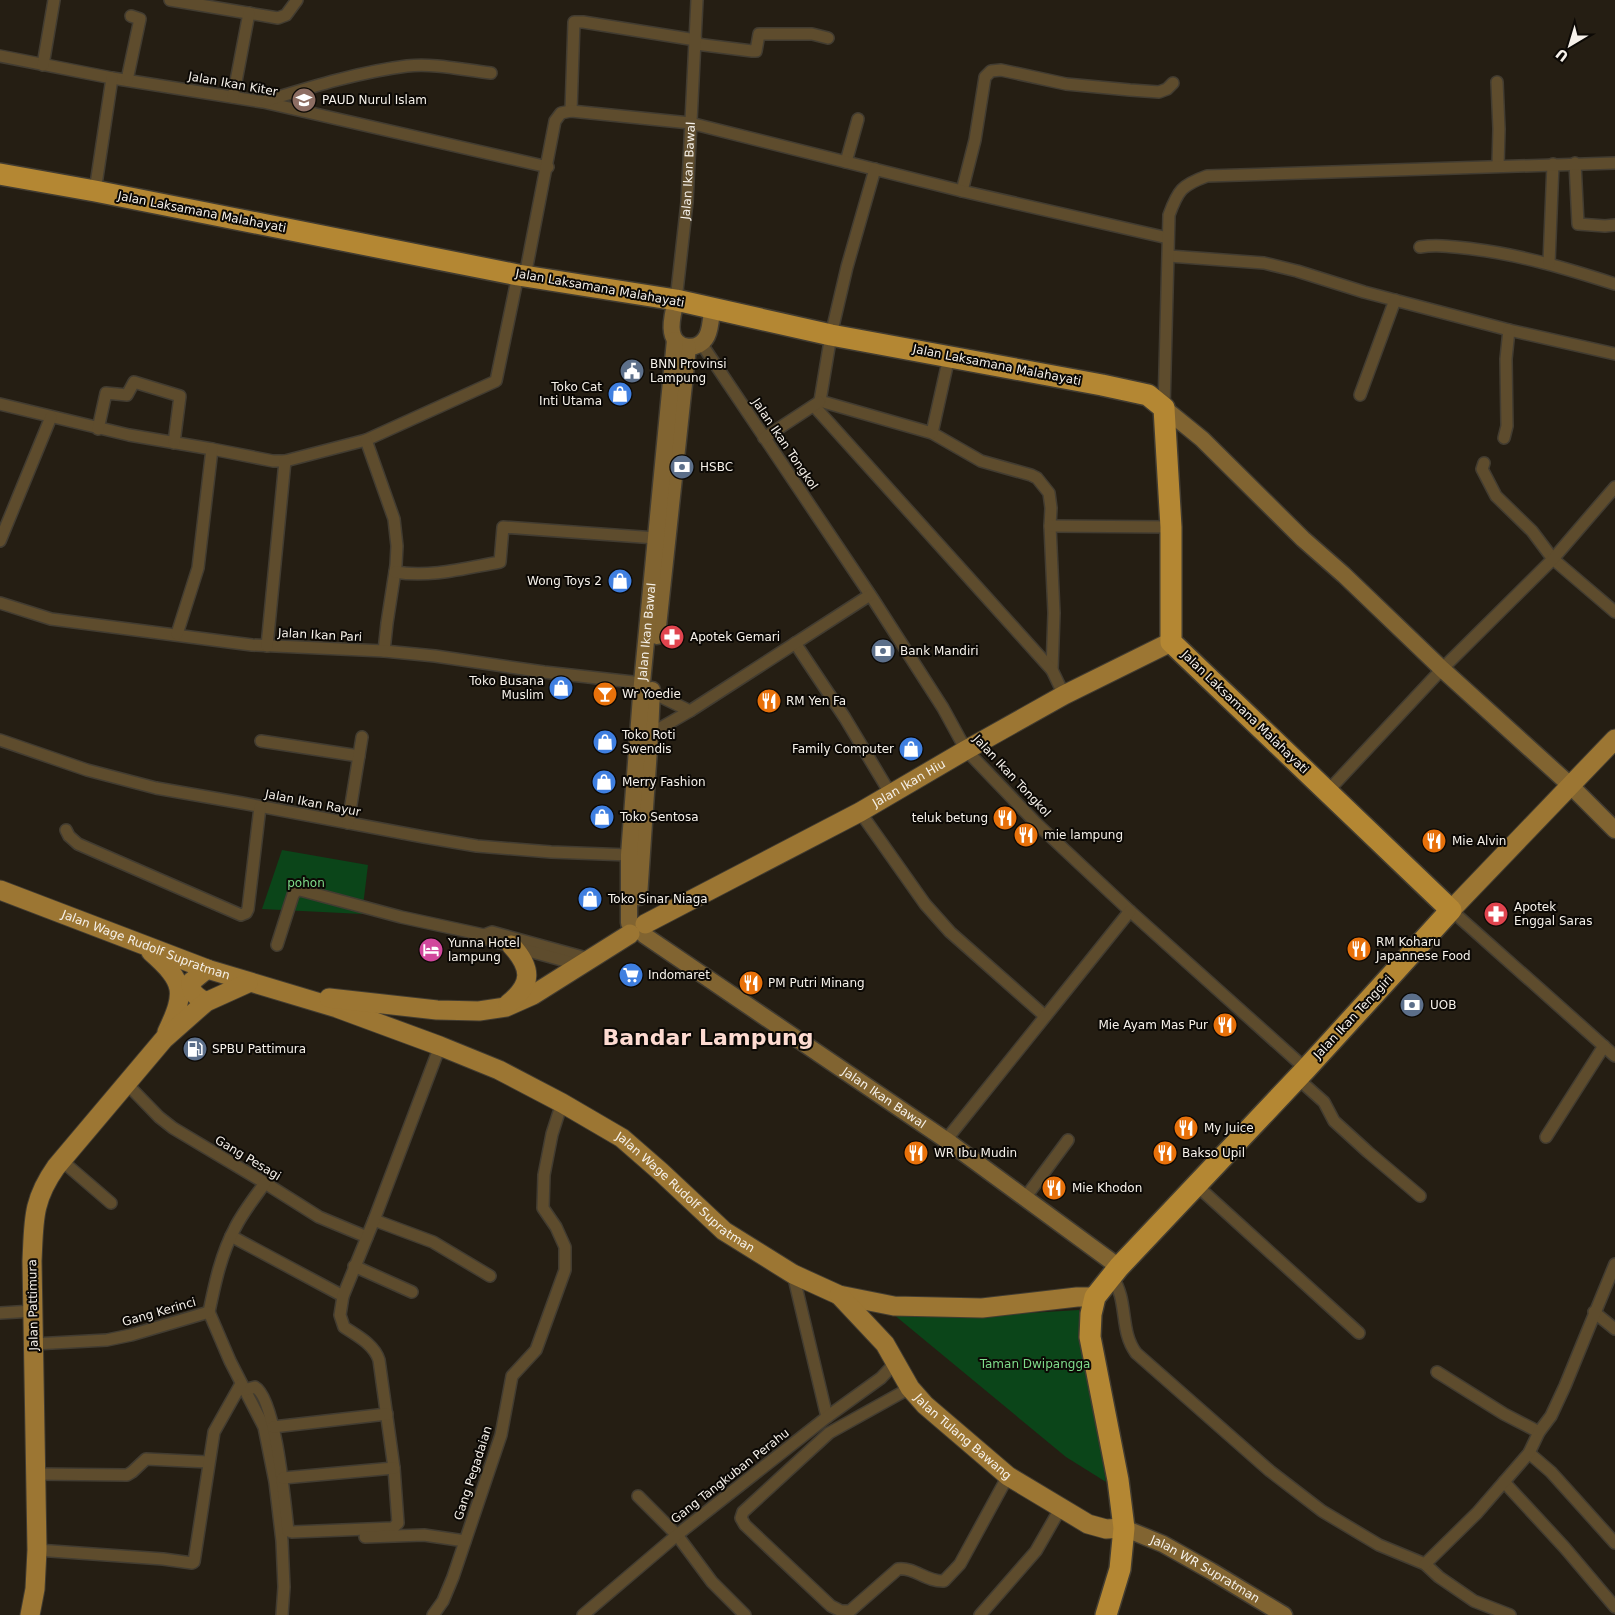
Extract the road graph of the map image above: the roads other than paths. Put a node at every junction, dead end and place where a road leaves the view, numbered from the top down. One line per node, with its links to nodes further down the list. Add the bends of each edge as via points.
1 (54, 0): 10 (street)
2 (170, 0): 5 (street)
3 (297, 0): 5 (street, via 286,15 278,18)
4 (697, 0): 8 (street, Jalan Ikan Bawal)
5 (249, 13): 16 (street)
6 (131, 16): 13 (street, via 140,19)
7 (828, 38): 8 (street, via 812,34 759,34 756,51)
8 (696, 42): 18 (street, via 574,22); 20 (street, Jalan Ikan Bawal)
9 (0, 56): 10 (street, Jalan Ikan Kiter)
10 (43, 64): 12 (street, Jalan Ikan Kiter)
11 (491, 73): 17 (street, via 407,66 344,78)
12 (112, 78): 13 (street, Jalan Ikan Kiter); 29 (street)
13 (127, 80): 16 (street, Jalan Ikan Kiter)
14 (1497, 82): 25 (street)
15 (1173, 83): 30 (street, via 1159,92 1066,84 1000,70 991,71 985,77 975,140)
16 (233, 97): 17 (street, Jalan Ikan Kiter)
17 (263, 102): 26 (street, Jalan Ikan Kiter)
18 (571, 111): 20 (street); 26 (street, via 561,113 556,121)
19 (858, 119): 21 (street)
20 (690, 123): 21 (street); 38 (street, Jalan Ikan Bawal, via 687,202)
21 (846, 162): 27 (street)
22 (1615, 163): 24 (street)
23 (1553, 164): 24 (street); 25 (street); 35 (street)
24 (1575, 164): 31 (street, via 1578,224)
25 (1498, 166): 32 (street, via 1207,176 1182,188 1169,215)
26 (548, 167): 36 (street)
27 (875, 169): 30 (street); 42 (street)
28 (0, 174): 29 (highway, Jalan Laksamana Malahayati)
29 (96, 191): 36 (highway, Jalan Laksamana Malahayati)
30 (962, 191): 32 (street)
31 (1615, 225)
32 (1168, 238): 34 (street)
33 (1420, 247): 35 (street, via 1437,245 1480,250)
34 (1168, 256): 39 (street, via 1264,263); 49 (street)
35 (1549, 263): 37 (street)
36 (522, 275): 38 (highway, Jalan Laksamana Malahayati); 55 (street, via 496,381)
37 (1615, 284)
38 (676, 300): 40 (highway, Jalan Laksamana Malahayati); 43 (street, Jalan Ikan Bawal, via 672,332)
39 (1395, 300): 41 (street); 46 (street)
40 (712, 309): 42 (highway, Jalan Laksamana Malahayati); 43 (street, Jalan Ikan Bawal, via 707,337)
41 (1509, 330): 44 (street); 54 (street)
42 (831, 335): 45 (highway, Jalan Laksamana Malahayati); 47 (street)
43 (688, 343): 53 (street, Jalan Ikan Tongkol); 63 (street, Jalan Ikan Bawal); 77 (street, Jalan Ikan Bawal)
44 (1615, 354)
45 (949, 357): 49 (highway, Jalan Laksamana Malahayati, via 1102,385 1148,396); 52 (street)
46 (1360, 394)
47 (817, 403): 52 (street); 53 (street); 76 (street)
48 (0, 404): 50 (street)
49 (1164, 408): 62 (highway, Jalan Laksamana Malahayati); 75 (street, via 1202,439)
50 (51, 417): 51 (street); 64 (street)
51 (98, 429): 56 (street); 56 (street, via 106,393 127,395 134,382 180,396)
52 (932, 433): 61 (street, via 981,461 1037,478 1049,493)
53 (764, 438): 67 (street, Jalan Ikan Tongkol)
54 (1504, 438)
55 (366, 440): 58 (street); 66 (street, via 394,519)
56 (174, 443): 57 (street)
57 (212, 449): 58 (street); 70 (street, via 198,568)
58 (285, 461): 73 (street)
59 (1484, 463): 65 (street, via 1482,469 1496,496 1532,531)
60 (1615, 488): 65 (street)
61 (1050, 526): 62 (street); 76 (street, via 1054,613)
62 (1171, 527): 71 (highway, Jalan Laksamana Malahayati)
63 (656, 538): 66 (street, via 503,527 500,562 448,572); 77 (street, Jalan Ikan Bawal)
64 (0, 540)
65 (1553, 559): 69 (street); 75 (street)
66 (395, 572): 74 (street)
67 (870, 595): 72 (street); 85 (street, Jalan Ikan Tongkol, via 943,708)
68 (0, 603): 70 (street, Jalan Ikan Pari, via 51,619)
69 (1615, 612)
70 (177, 634): 73 (street, Jalan Ikan Pari)
71 (1171, 642): 78 (main road, Jalan Ikan Hiu); 88 (highway, Jalan Laksamana Malahayati)
72 (795, 643): 79 (street); 89 (street)
73 (267, 646): 74 (street, Jalan Ikan Pari)
74 (384, 652): 77 (street, Jalan Ikan Pari, via 435,656)
75 (1442, 669): 87 (street); 88 (street)
76 (1052, 670): 78 (street)
77 (646, 687): 79 (street); 80 (street, Jalan Ikan Bawal); 95 (street, Jalan Ikan Bawal)
78 (1064, 695): 85 (main road, Jalan Ikan Hiu)
79 (690, 711): 80 (street)
80 (650, 734): 99 (street, Jalan Ikan Bawal)
81 (362, 737): 86 (street)
82 (1615, 739): 87 (main road, Jalan Ikan Tenggiri)
83 (0, 740): 90 (street, Jalan Ikan Rayur, via 86,770 156,788)
84 (261, 741): 86 (street)
85 (966, 750): 89 (main road, Jalan Ikan Hiu); 97 (street, Jalan Ikan Tongkol, via 1036,823)
86 (359, 756): 92 (street)
87 (1570, 785): 94 (street); 98 (main road, Jalan Ikan Tenggiri)
88 (1327, 792): 98 (highway, Jalan Laksamana Malahayati)
89 (890, 793): 91 (main road, Jalan Ikan Hiu)
90 (260, 807): 92 (street, Jalan Ikan Rayur); 93 (street, via 248,909 241,915 78,844)
91 (860, 812): 99 (main road, Jalan Ikan Hiu); 110 (street, via 925,904 950,932)
92 (348, 823): 95 (street, Jalan Ikan Rayur, via 477,846)
93 (66, 830)
94 (1615, 830)
95 (629, 855): 99 (street, Jalan Ikan Bawal)
96 (0, 890): 101 (main road, Jalan Wage Rudolf Supratman)
97 (1130, 910): 110 (street); 115 (street, Jalan Ikan Tongkol)
98 (1451, 910): 113 (street, Jalan Laksamana Malahayati); 115 (highway, Jalan Ikan Tenggiri)
99 (637, 927): 104 (main road, Jalan Wage Rudolf Supratman); 119 (street, Jalan Ikan Bawal)
100 (484, 935): 102 (street, via 300,890 293,895); 103 (street, via 489,940); 104 (street, via 492,932)
101 (143, 945): 105 (main road, Jalan Wage Rudolf Supratman); 111 (main road, Jalan Pattimura, via 173,973 180,995)
102 (277, 945)
103 (511, 945): 104 (street); 109 (main road, via 525,963 527,975 523,990)
104 (585, 962): 109 (main road, Jalan Wage Rudolf Supratman, via 533,995)
105 (207, 969): 106 (main road, Jalan Wage Rudolf Supratman); 108 (main road, via 191,982 190,988)
106 (248, 983): 107 (main road, Jalan Wage Rudolf Supratman); 108 (main road, Jalan Pattimura)
107 (293, 994): 109 (main road, Jalan Wage Rudolf Supratman, via 437,1010 479,1011); 112 (main road, Jalan Wage Rudolf Supratman)
108 (206, 1002): 111 (main road, Jalan Pattimura)
109 (506, 1006)
110 (1045, 1016): 119 (street)
111 (164, 1039): 116 (main road, Jalan Pattimura)
112 (440, 1046): 117 (main road, Jalan Wage Rudolf Supratman, via 499,1070); 127 (street)
113 (1604, 1046): 114 (street, Jalan Laksamana Malahayati); 118 (street)
114 (1615, 1056)
115 (1301, 1074): 123 (highway, Jalan Ikan Tenggiri); 124 (street, Jalan Ikan Tongkol, via 1324,1102 1334,1121)
116 (126, 1084): 121 (main road, Jalan Pattimura); 122 (street, Gang Pesagi, via 172,1128)
117 (562, 1103): 133 (main road, Jalan Wage Rudolf Supratman, via 622,1138 724,1231); 166 (street, Gang Pegadaian, via 544,1175 543,1208 565,1247 565,1270 536,1350 512,1376 501,1435)
118 (1546, 1136)
119 (946, 1140): 125 (street, Jalan Ikan Bawal)
120 (1068, 1140): 125 (street)
121 (62, 1160): 126 (street); 139 (main road, Jalan Pattimura, via 44,1184 34,1220)
122 (265, 1183): 128 (street, Gang Kerinci); 129 (street, Gang Pesagi, via 319,1217)
123 (1195, 1184): 132 (highway, Jalan Ikan Tenggiri); 144 (street)
124 (1420, 1196)
125 (1025, 1198): 132 (street, Jalan Ikan Bawal)
126 (112, 1203)
127 (374, 1220): 129 (street); 134 (street, via 433,1242)
128 (231, 1236): 137 (street); 140 (street, Gang Kerinci)
129 (368, 1237): 131 (street)
130 (1615, 1264): 141 (street)
131 (354, 1266): 135 (street); 137 (street)
132 (1115, 1272): 138 (highway, Jalan Ikan Tenggiri); 169 (street, via 1128,1338 1144,1361 1322,1512 1379,1545)
133 (793, 1274): 136 (main road, Jalan Wage Rudolf Supratman); 151 (street)
134 (490, 1276)
135 (412, 1292)
136 (839, 1295): 138 (main road, Jalan Wage Rudolf Supratman, via 894,1306 982,1308); 146 (main road, Jalan Tulang Bawang, via 886,1344)
137 (343, 1296): 150 (street, via 340,1315 344,1327 377,1353)
138 (1095, 1297): 163 (highway, via 1090,1337 1118,1480)
139 (33, 1311): 142 (street); 145 (main road, Jalan Pattimura)
140 (209, 1312): 145 (street, Gang Kerinci, via 107,1340); 148 (street)
141 (1594, 1312): 143 (street); 153 (street, via 1566,1386)
142 (0, 1313)
143 (1615, 1329)
144 (1359, 1333)
145 (34, 1344): 157 (main road, Jalan Pattimura)
146 (896, 1362): 149 (main road, Jalan Tulang Bawang); 151 (street, Gang Tangkuban Perahu, via 880,1378)
147 (1437, 1372): 153 (street)
148 (243, 1387): 152 (street, via 256,1386 260,1390); 155 (street, via 214,1432); 165 (street, via 264,1427)
149 (910, 1388): 158 (main road, Jalan Tulang Bawang, via 950,1428); 158 (street, via 829,1433 742,1512 745,1525 831,1606 850,1611 898,1569 906,1568 934,1582 944,1581 960,1564)
150 (387, 1414): 152 (street); 156 (street)
151 (827, 1416): 164 (street, Gang Tangkuban Perahu)
152 (273, 1427): 159 (street)
153 (1539, 1432): 154 (street)
154 (1529, 1453): 160 (street); 167 (street, via 1551,1472)
155 (208, 1462): 157 (street, via 146,1459 132,1472 122,1475); 168 (street, via 192,1563)
156 (394, 1468): 159 (street); 159 (street, via 398,1524 393,1528 288,1531)
157 (36, 1474): 168 (main road, Jalan Pattimura)
158 (1008, 1476): 162 (main road, Jalan Tulang Bawang)
159 (283, 1478)
160 (1504, 1482): 169 (street); 170 (street)
161 (638, 1496): 164 (street)
162 (1060, 1509): 163 (main road, Jalan Tulang Bawang, via 1099,1528); 176 (street, via 1036,1551)
163 (1124, 1528): 177 (highway, via 1120,1569); 178 (street, Jalan WR Supratman, via 1171,1549)
164 (677, 1534): 174 (street, Gang Tangkuban Perahu); 175 (street, via 712,1582)
165 (282, 1541): 166 (street, via 424,1535); 172 (street)
166 (465, 1541): 173 (street, Gang Pegadaian, via 443,1601)
167 (1615, 1543)
168 (37, 1550): 171 (main road, Jalan Pattimura)
169 (1426, 1564): 179 (street, via 1474,1601)
170 (1615, 1607)
171 (30, 1615)
172 (282, 1615)
173 (433, 1615)
174 (583, 1615)
175 (745, 1615)
176 (980, 1615)
177 (1106, 1615)
178 (1284, 1615)
179 (1510, 1615)

